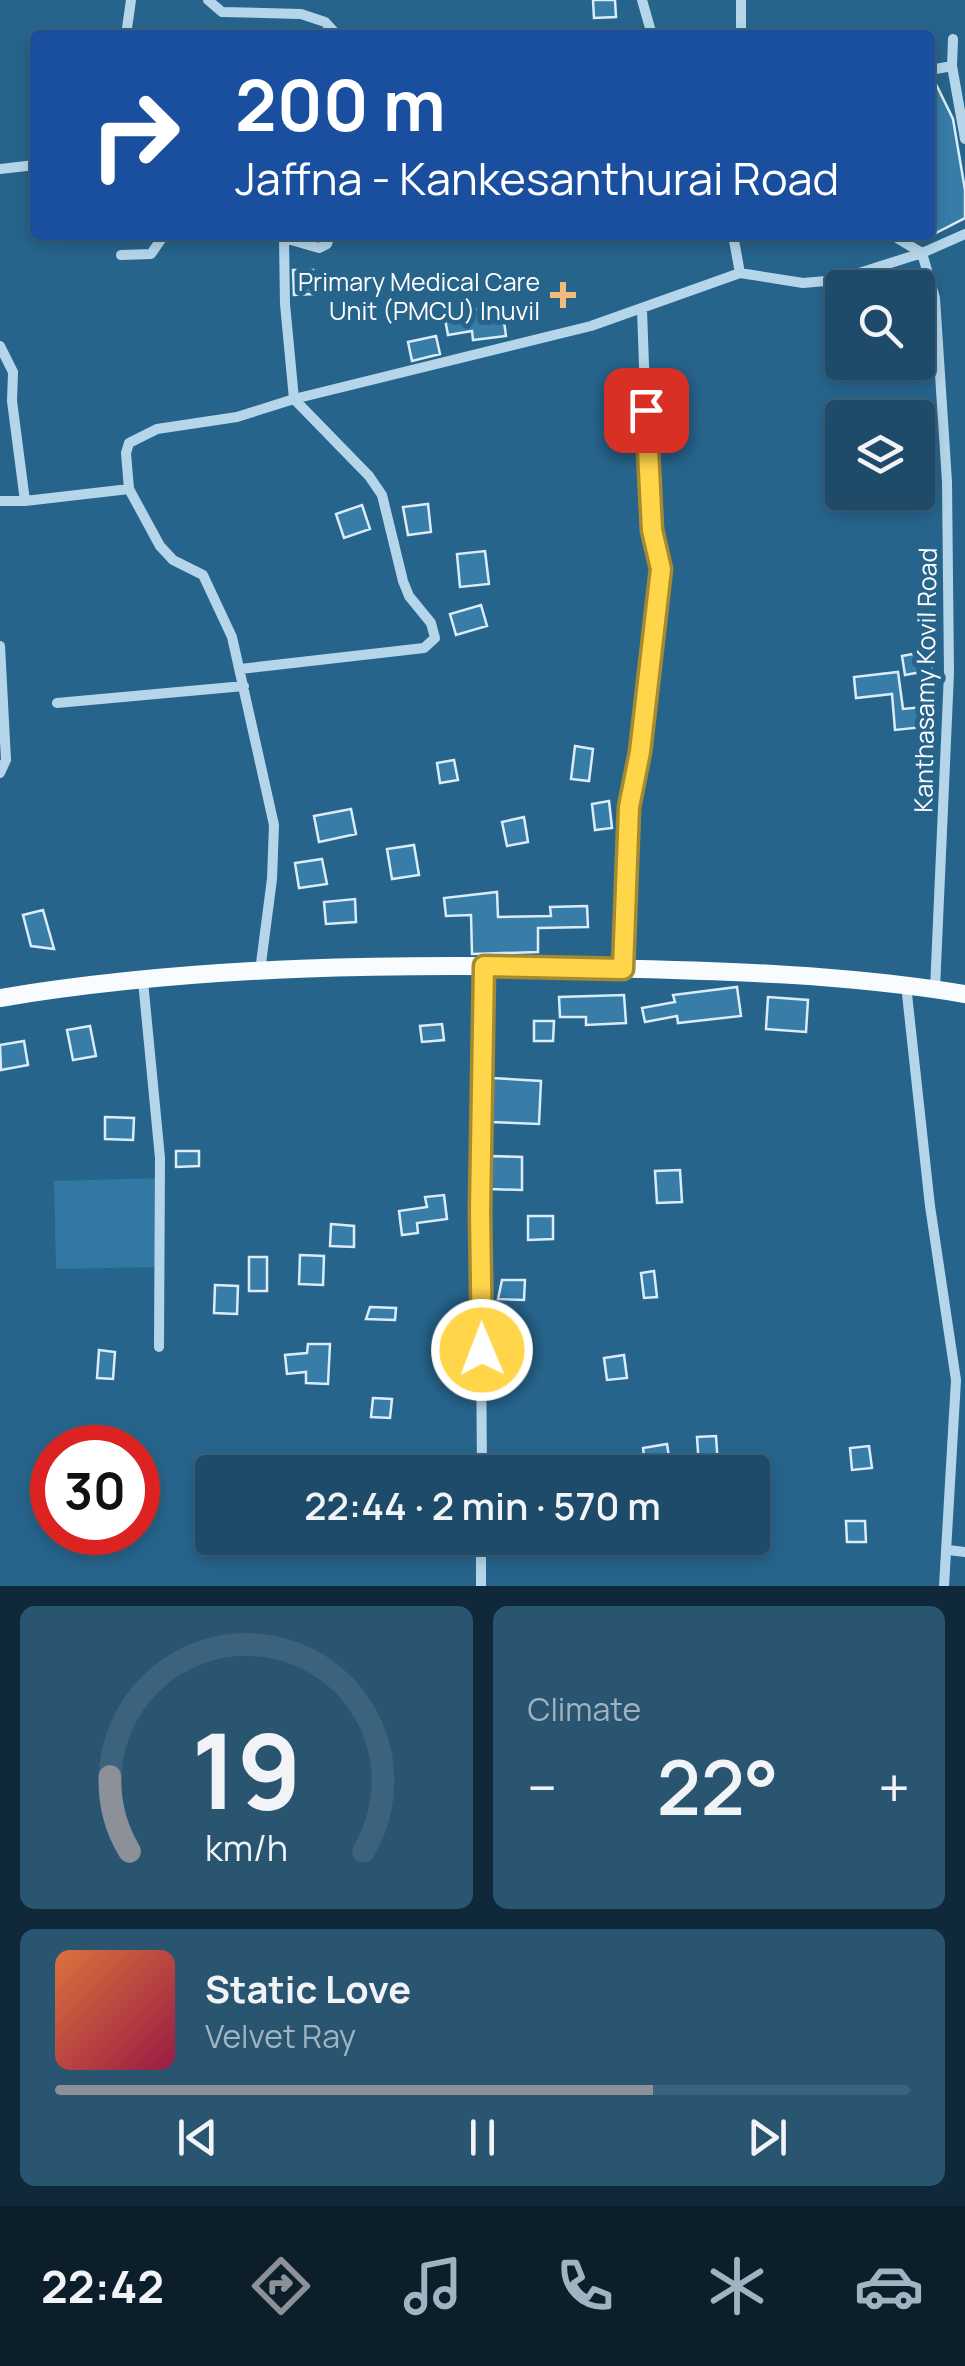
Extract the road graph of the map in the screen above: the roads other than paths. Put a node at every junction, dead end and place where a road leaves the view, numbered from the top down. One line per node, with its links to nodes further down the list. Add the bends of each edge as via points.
1 (131, 0): 5 (street)
2 (208, 0): 6 (street, via 222,12 301,14)
3 (642, 0): 7 (street)
4 (741, 0): 8 (street)
5 (127, 30)
6 (332, 30)
7 (651, 30)
8 (741, 30)
9 (953, 39): 10 (street)
10 (952, 66): 11 (street); 12 (street)
11 (935, 69)
12 (965, 139)
13 (30, 166): 14 (street)
14 (0, 169)
15 (965, 234): 22 (street)
16 (161, 240): 23 (street, via 151,254)
17 (280, 240): 27 (street)
18 (291, 240): 19 (street, via 319,248)
19 (328, 240)
20 (733, 240): 24 (street)
21 (901, 240): 22 (street)
22 (922, 252): 24 (street, via 803,284); 41 (street, Kanthasamy Kovil Road, via 935,298 947,482 949,673)
23 (121, 255)
24 (740, 273): 25 (street)
25 (642, 310): 27 (street); 37 (street, via 648,476 661,569 629,807)
26 (0, 346): 30 (street, via 13,372)
27 (294, 400): 28 (street, via 142,434 126,453); 32 (street, via 382,495 403,581 435,638 424,648)
28 (129, 489): 30 (street); 32 (street, via 172,560 203,575)
29 (0, 501): 30 (street)
30 (24, 501)
31 (0, 646): 35 (street, via 6,760)
32 (240, 669): 33 (street)
33 (244, 686): 34 (street); 38 (street, via 274,824)
34 (57, 703)
35 (0, 772)
36 (484, 966): 37 (main road); 38 (main road); 45 (street)
37 (623, 969): 40 (main road, via 795,973)
38 (260, 971): 39 (main road)
39 (143, 981): 43 (main road); 44 (street, via 160,1158)
40 (906, 985): 41 (main road); 46 (street, via 956,1380)
41 (936, 990): 42 (main road)
42 (965, 994)
43 (0, 998)
44 (159, 1347)
45 (482, 1455)
46 (948, 1550): 47 (street); 50 (street)
47 (965, 1552)
48 (481, 1555): 49 (street)
49 (480, 1586)
50 (944, 1586)

